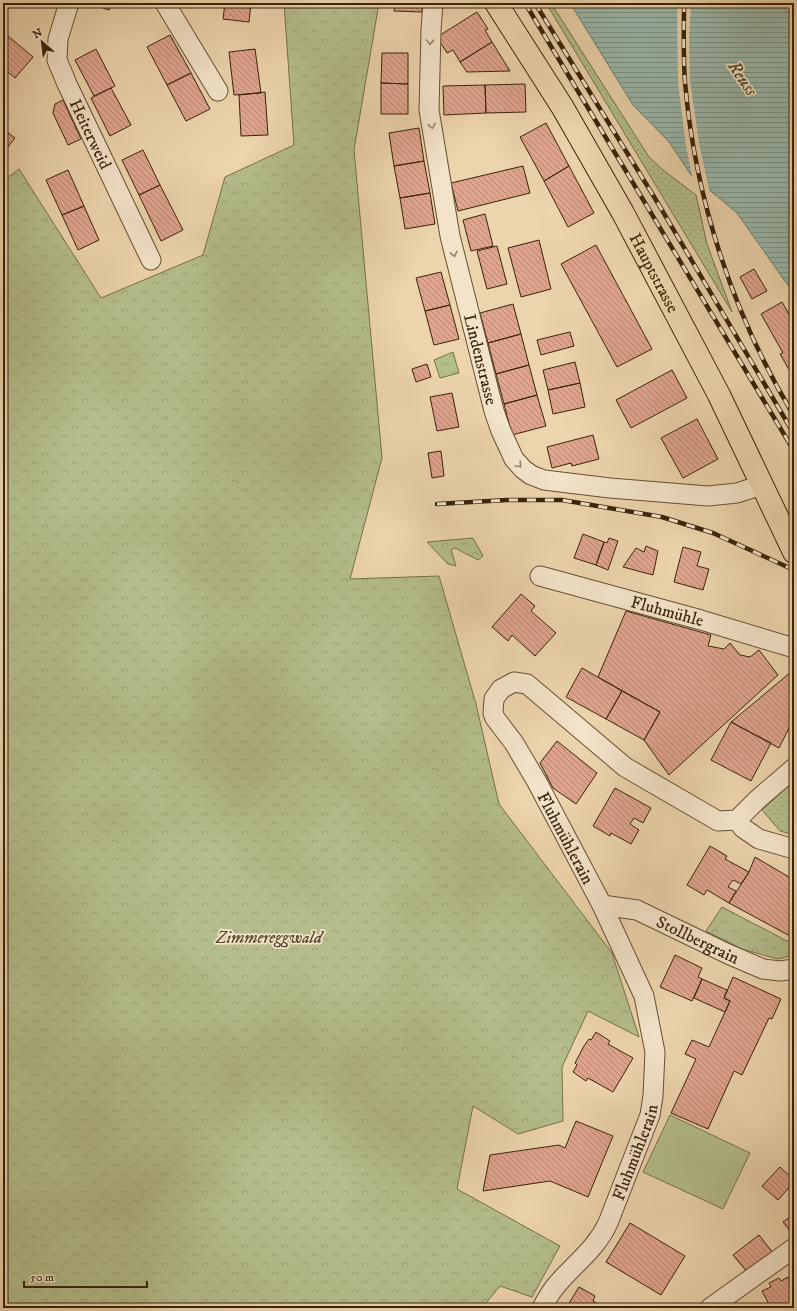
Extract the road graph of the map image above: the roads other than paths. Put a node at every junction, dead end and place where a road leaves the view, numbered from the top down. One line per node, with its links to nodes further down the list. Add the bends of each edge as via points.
1 (69, 3): 6 (street, Heiterweid, via 58,39 57,60)
2 (165, 3): 5 (street)
3 (433, 3): 7 (street, Lindenstrasse, one-way to 7, via 429,110 450,236 494,411 514,459 522,469 544,480 610,488 708,496 737,493)
4 (496, 3): 7 (main road, Hauptstrasse, via 563,108 623,212 719,395)
5 (218, 91)
6 (151, 260)
7 (762, 485): 8 (main road, Hauptstrasse)
8 (794, 552)
9 (540, 576): 10 (street, Fluhmühle)
10 (794, 648)
11 (794, 768): 12 (street)
12 (737, 820): 13 (street, via 743,828 759,839); 14 (street, Fluhmühlerain, via 718,821 644,779 612,757 532,687 522,682 506,685 494,699 495,718 514,743 537,782)
13 (794, 849)
14 (602, 905): 15 (street, Stollbergrain, via 637,910 763,969); 17 (street, Fluhmühlerain, via 644,996 655,1052 653,1096 644,1133 602,1235 560,1280)
15 (794, 969)
16 (794, 1248): 18 (street)
17 (542, 1308)
18 (710, 1308)

